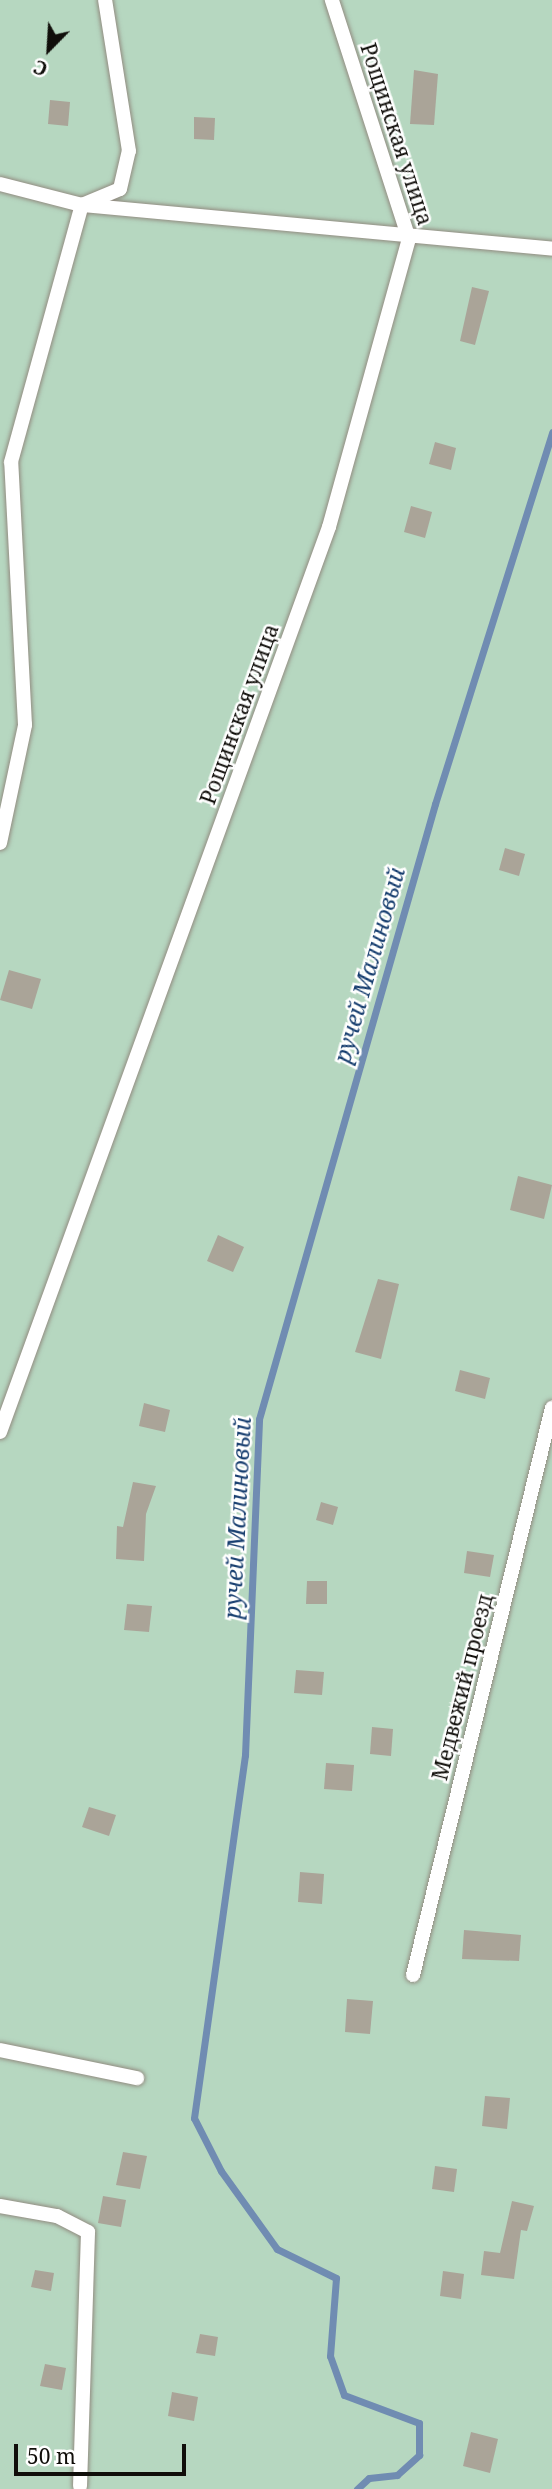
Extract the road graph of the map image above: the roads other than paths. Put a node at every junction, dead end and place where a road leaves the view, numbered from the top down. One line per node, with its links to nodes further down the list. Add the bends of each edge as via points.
1 (105, 0): 4 (lane, via 129,151 120,189)
2 (332, 0): 5 (lane, Рощинская улица)
3 (0, 184): 4 (lane)
4 (82, 205): 5 (lane); 7 (lane, via 11,462 25,725)
5 (409, 239): 6 (lane); 9 (lane, Рощинская улица, via 329,527)
6 (552, 249)
7 (0, 843)
8 (552, 1408): 10 (lane, Медвежий проезд)
9 (0, 1432)
10 (413, 1975)
11 (0, 2050): 12 (lane)
12 (137, 2078)
13 (0, 2206): 14 (lane, via 57,2216 88,2232)
14 (80, 2486)

